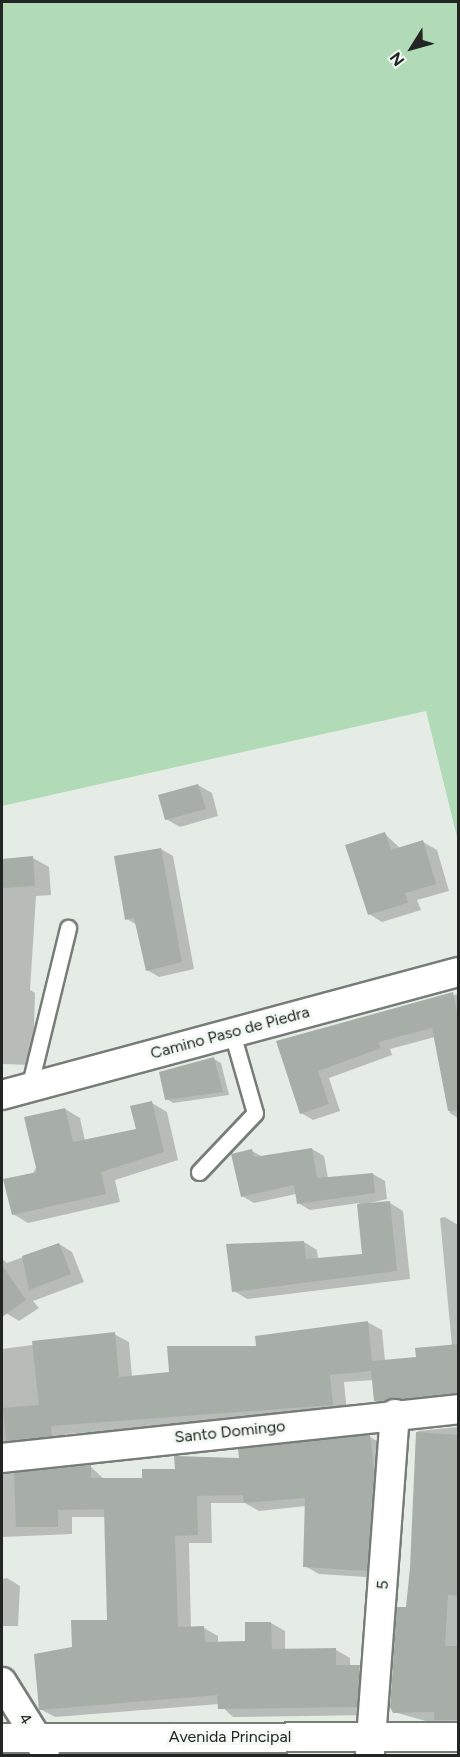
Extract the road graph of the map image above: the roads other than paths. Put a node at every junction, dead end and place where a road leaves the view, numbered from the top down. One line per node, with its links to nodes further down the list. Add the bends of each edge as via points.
1 (68, 928): 4 (lane)
2 (459, 972): 3 (street, Camino Paso de Piedra)
3 (232, 1033): 4 (street, Camino Paso de Piedra); 6 (lane, via 255,1113)
4 (29, 1088): 5 (street, Camino Paso de Piedra)
5 (2, 1095)
6 (199, 1172)
7 (459, 1409): 8 (street, Santo Domingo)
8 (395, 1414): 9 (street, Santo Domingo); 13 (street, 5)
9 (2, 1458)
10 (2, 1682): 14 (street, 4)
11 (459, 1737): 13 (street, Avenida Principal)
12 (2, 1738): 14 (street, Avenida Principal)
13 (370, 1746): 14 (street, Avenida Principal)
14 (41, 1750)

